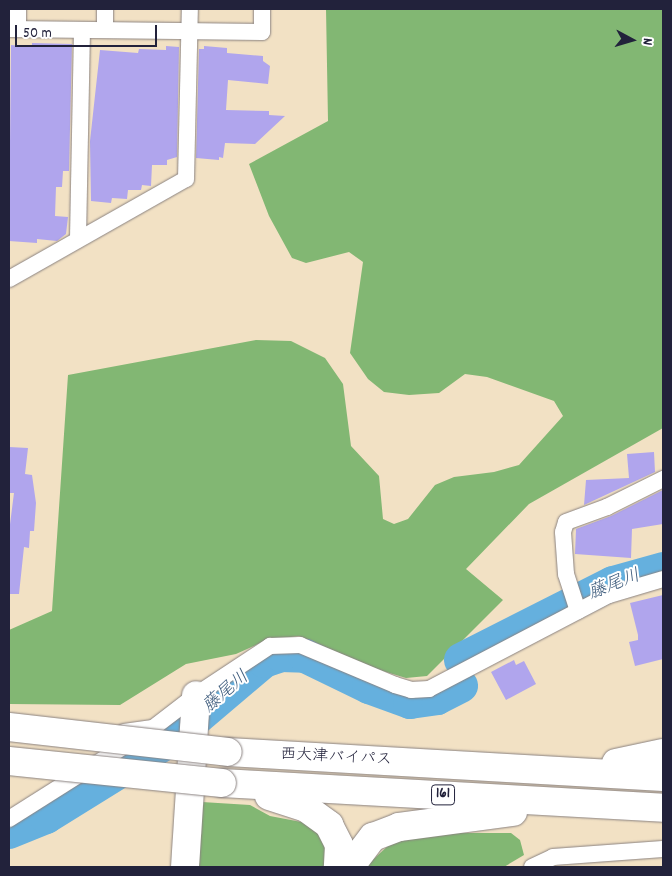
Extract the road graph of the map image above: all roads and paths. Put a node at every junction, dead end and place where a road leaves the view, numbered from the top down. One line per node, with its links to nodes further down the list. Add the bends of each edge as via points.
1 (18, 9): 5 (street)
2 (105, 9): 7 (street)
3 (190, 9): 8 (street)
4 (262, 9): 8 (street, via 262,32)
5 (13, 29): 6 (street)
6 (82, 30): 7 (street); 9 (street)
7 (105, 30): 8 (street)
8 (189, 31): 9 (street, via 186,179)
9 (78, 238): 10 (street)
10 (9, 278)
11 (663, 479): 13 (street, via 607,507 566,522 563,532 566,574)
12 (663, 579): 13 (street)
13 (575, 604): 14 (street, via 429,689 411,690 394,685 300,645 270,646)
14 (195, 699): 17 (street); 27 (highway)
15 (9, 720): 17 (street, via 125,732)
16 (9, 728): 20 (highway, 西大津バイパス / 161, bridge, via 228,752)
17 (153, 728): 25 (street)
18 (663, 753): 20 (highway)
19 (9, 761): 22 (highway, 西大津バイパス / 161, bridge)
20 (575, 770): 21 (highway, 西大津バイパス / 161)
21 (663, 777)
22 (222, 784): 23 (highway, 西大津バイパス / 161); 28 (highway, via 306,808 329,825 339,845)
23 (584, 802): 24 (highway, 西大津バイパス / 161); 29 (highway, via 399,827 373,837)
24 (663, 808)
25 (9, 819)
26 (663, 850): 30 (street, via 553,857)
27 (185, 867)
28 (338, 867)
29 (350, 867)
30 (532, 867)

